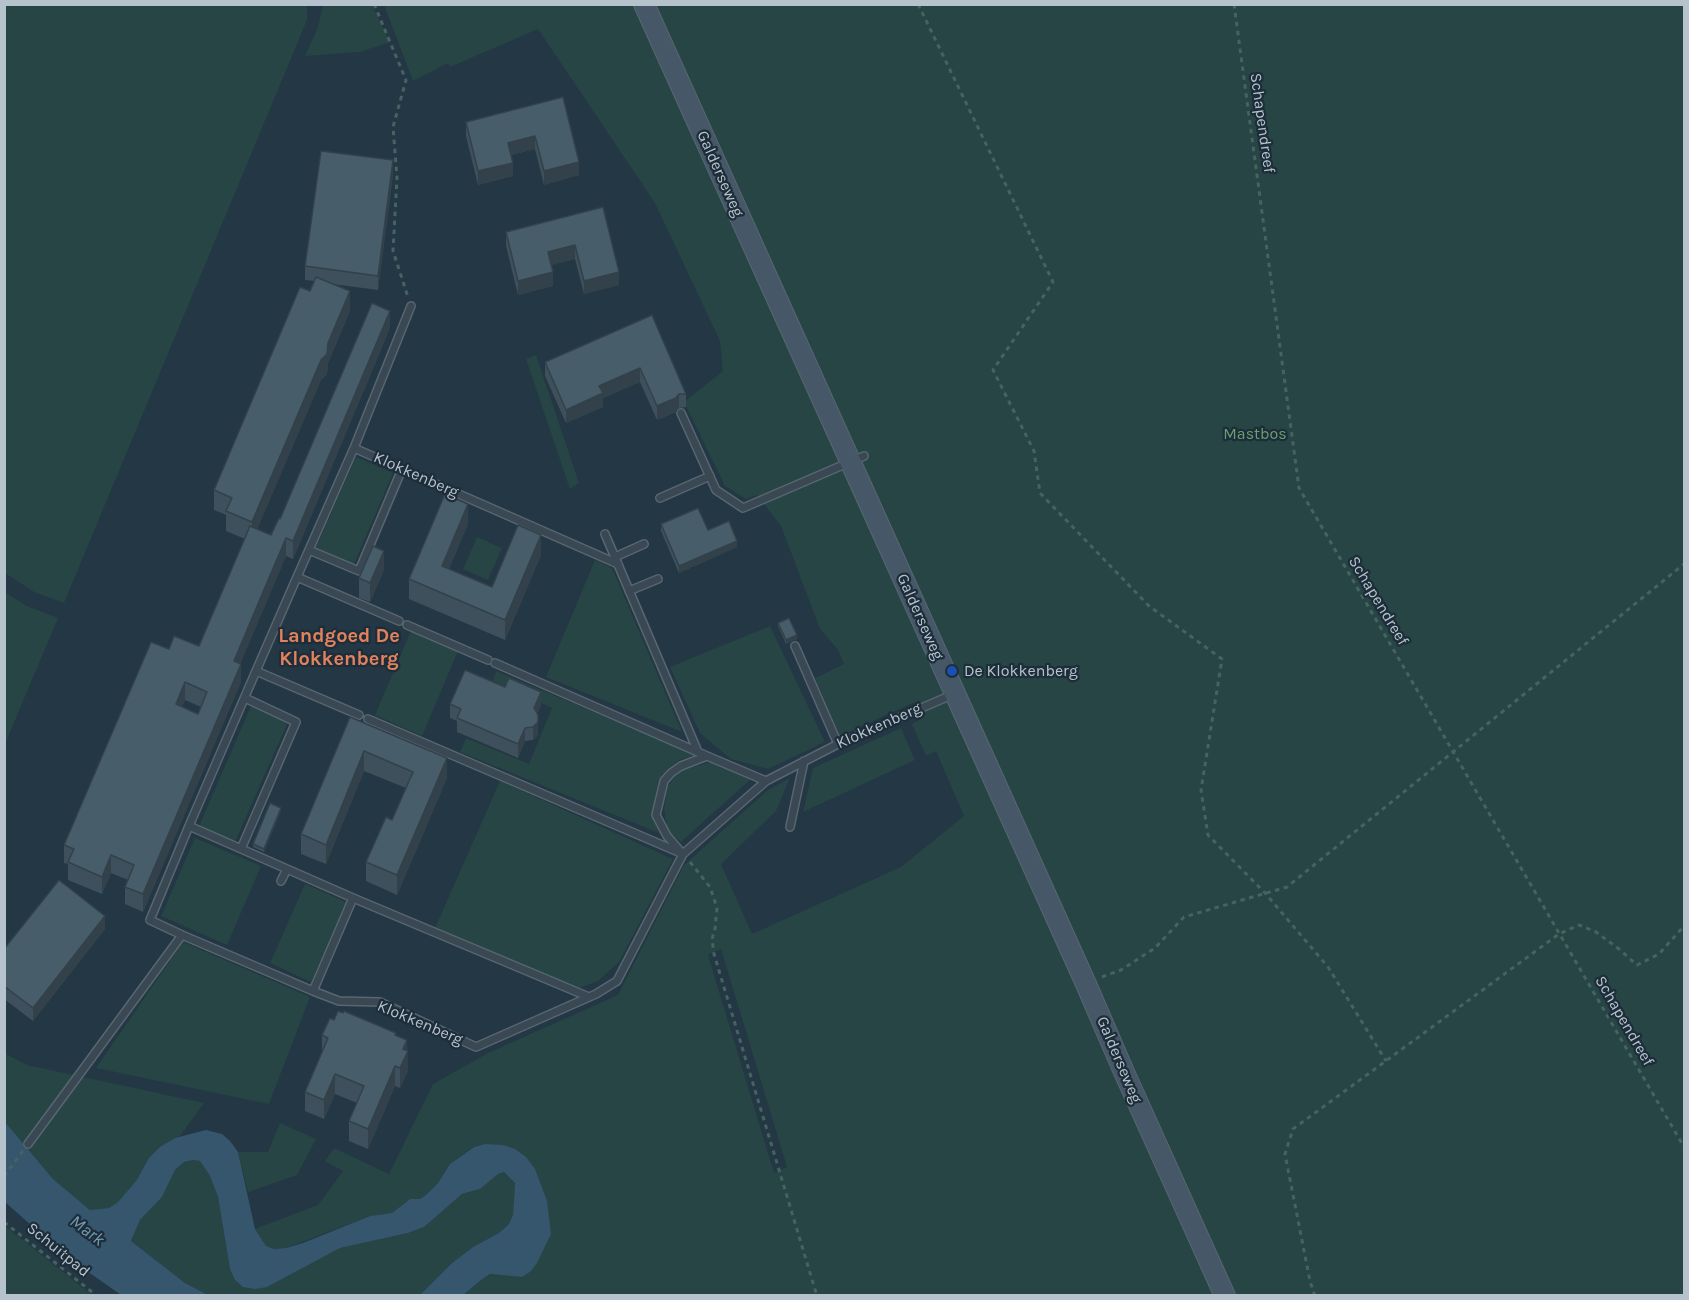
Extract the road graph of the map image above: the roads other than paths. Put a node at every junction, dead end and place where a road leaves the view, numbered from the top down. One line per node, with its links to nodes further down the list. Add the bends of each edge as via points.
1 (644, 4): 5 (street, Galderseweg)
2 (411, 306): 4 (lane, Klokkenberg)
3 (681, 413): 7 (lane)
4 (354, 448): 6 (lane, Klokkenberg); 11 (lane, Klokkenberg)
5 (857, 459): 7 (lane, via 743,508 716,490); 22 (street, Galderseweg)
6 (402, 470): 11 (lane, via 359,571); 12 (lane, Klokkenberg)
7 (710, 476): 8 (lane)
8 (660, 498)
9 (605, 534): 12 (lane)
10 (644, 544): 12 (lane)
11 (309, 550): 13 (lane, Klokkenberg)
12 (616, 561): 15 (lane)
13 (297, 577): 16 (lane); 21 (lane, Klokkenberg)
14 (658, 579): 15 (lane)
15 (629, 591): 27 (lane)
16 (399, 621)
17 (407, 625): 19 (lane)
18 (795, 646): 26 (lane)
19 (488, 660)
20 (495, 663): 27 (lane)
21 (256, 671): 23 (lane, Klokkenberg); 24 (lane)
22 (954, 694): 26 (lane, Klokkenberg); 42 (street, Galderseweg)
23 (245, 698): 31 (lane, Klokkenberg); 33 (lane, via 296,722)
24 (359, 715)
25 (368, 719): 34 (lane)
26 (838, 744): 29 (lane, Klokkenberg)
27 (698, 752): 28 (lane)
28 (707, 756): 30 (lane); 34 (lane, via 671,773 660,794 656,814 667,836)
29 (804, 761): 30 (lane, Klokkenberg); 32 (lane)
30 (766, 781): 34 (lane, Klokkenberg)
31 (189, 826): 33 (lane); 38 (lane, Klokkenberg, via 150,920)
32 (790, 827)
33 (241, 849): 35 (lane)
34 (683, 854): 40 (lane, Klokkenberg, via 617,981)
35 (287, 869): 36 (lane); 37 (lane)
36 (281, 881)
37 (353, 898): 39 (lane); 40 (lane)
38 (182, 935): 39 (lane, Klokkenberg); 41 (lane)
39 (313, 991): 40 (lane, Klokkenberg, via 339,1001 380,1002 476,1047)
40 (589, 997)
41 (28, 1144)
42 (1225, 1296)

